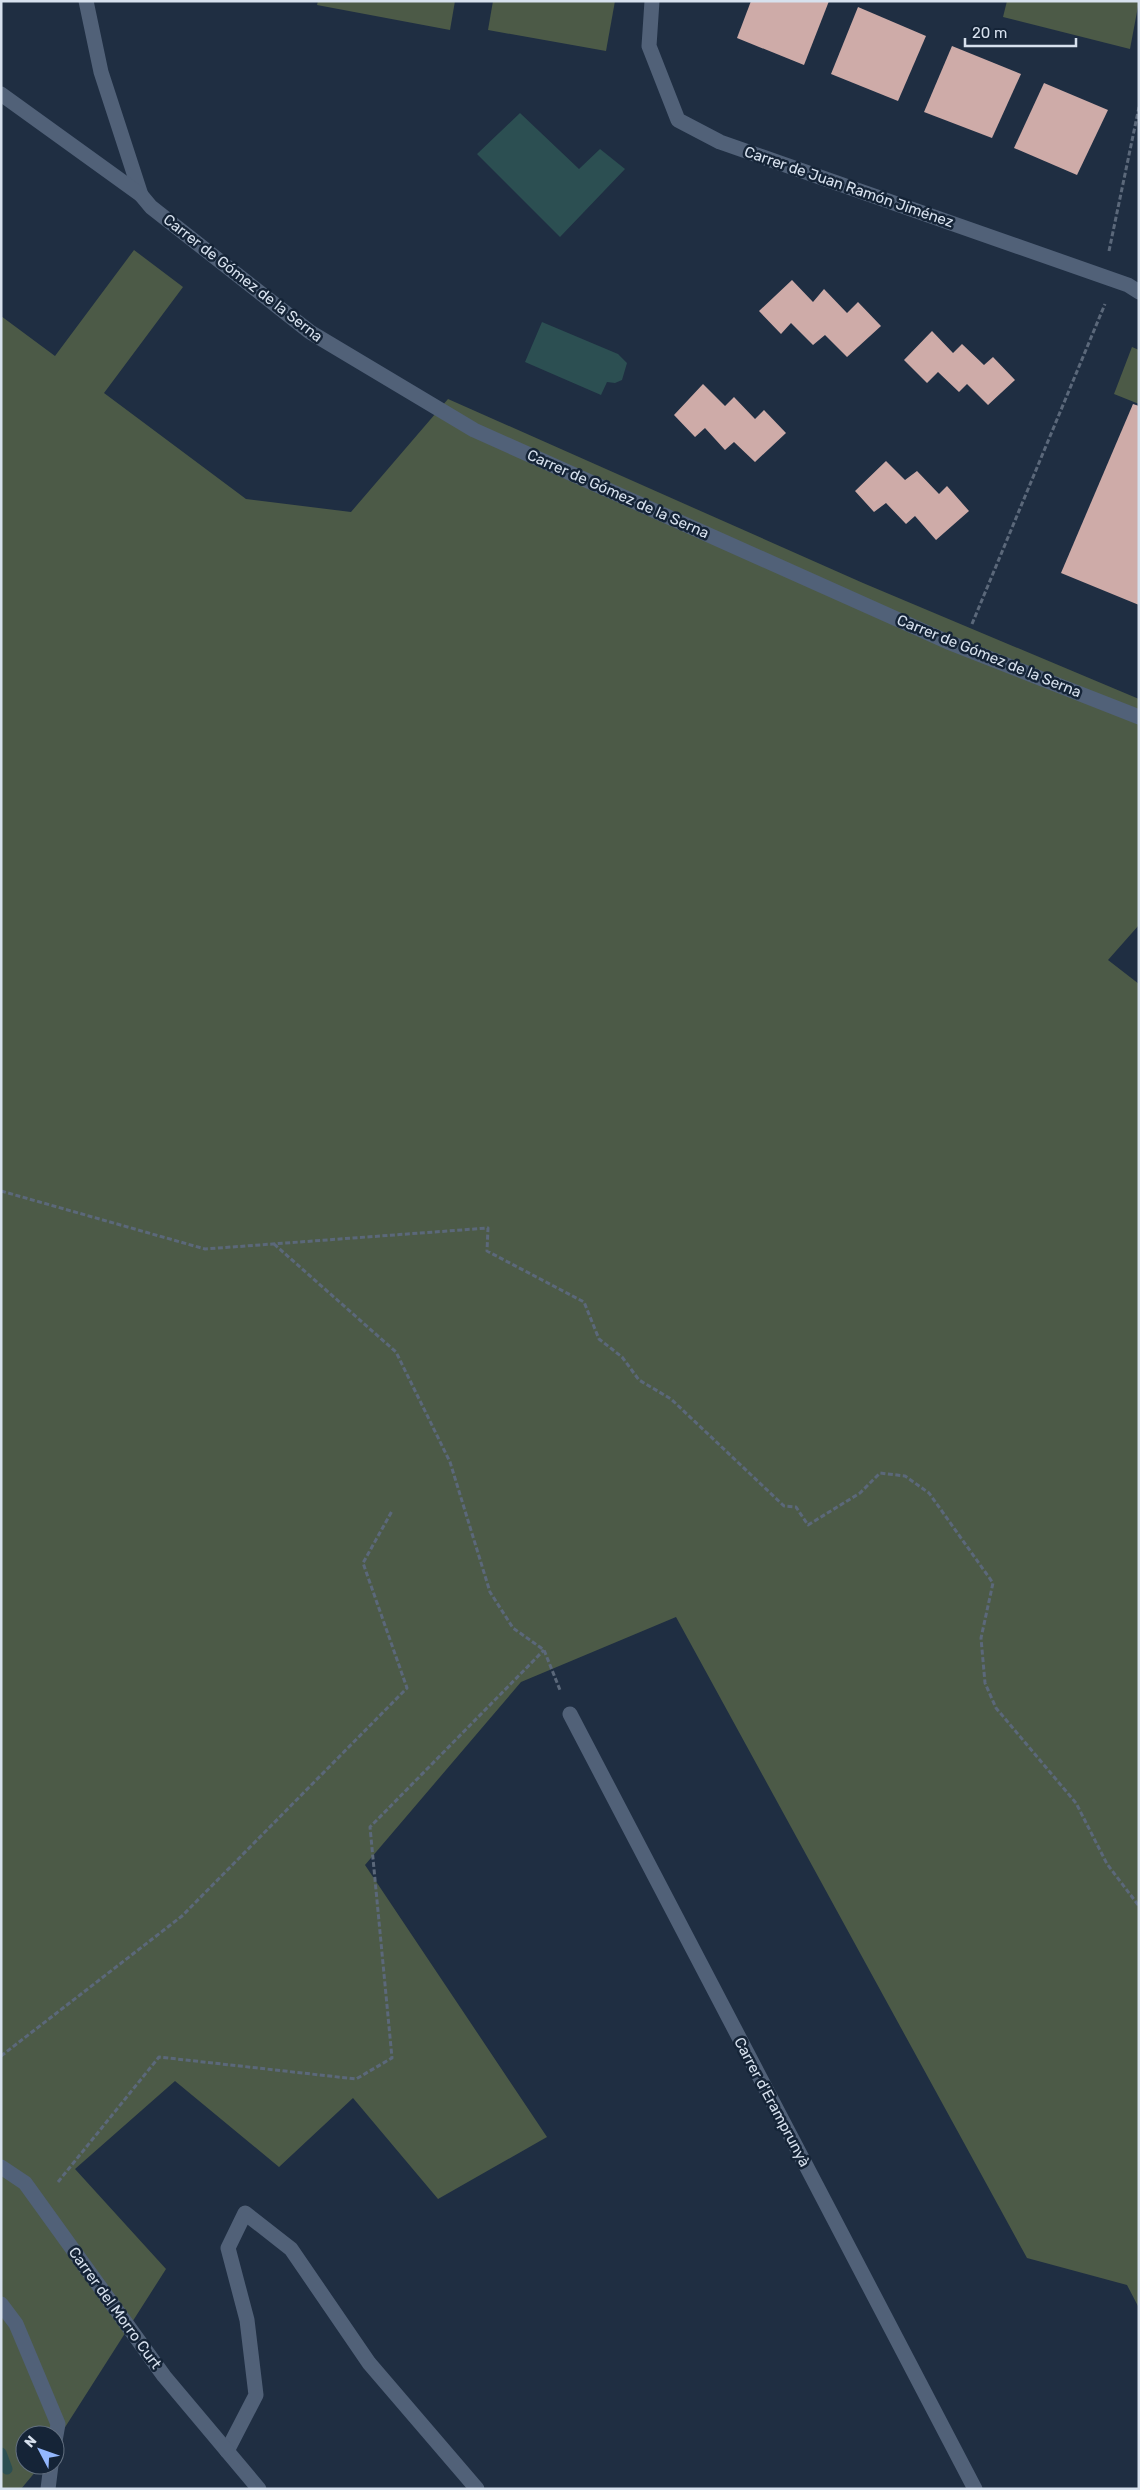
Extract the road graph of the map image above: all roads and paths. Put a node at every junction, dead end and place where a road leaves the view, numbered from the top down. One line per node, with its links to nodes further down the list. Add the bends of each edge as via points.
1 (86, 1): 6 (street, via 101,72)
2 (652, 1): 7 (street, Carrer de Juan Ramón Jiménez, via 649,46 678,120 720,142)
3 (1, 94): 6 (street, Carrer de Gómez de la Serna)
4 (1139, 107): 5 (path)
5 (1138, 115): 7 (path)
6 (141, 196): 9 (street, Carrer de Gómez de la Serna, via 310,332 474,430)
7 (1109, 279): 8 (street, Carrer de Juan Ramón Jiménez); 9 (path)
8 (1139, 292)
9 (962, 647): 10 (street, Carrer de Gómez de la Serna)
10 (1139, 717)
11 (1, 1191): 12 (path, via 205,1249)
12 (274, 1244): 14 (path, via 396,1352 450,1462 490,1592 513,1628); 16 (path, via 488,1228 487,1251 584,1302 599,1340 622,1357 639,1380 670,1399 784,1506 796,1507 808,1525 860,1493 880,1473 905,1476 928,1493 993,1583 981,1638 985,1683 996,1708 1076,1803 1107,1864)
13 (392, 1511): 17 (path, via 363,1563 406,1688 182,1916)
14 (544, 1650): 15 (path); 19 (path, via 370,1827 392,2058 356,2079 159,2057)
15 (570, 1714): 27 (street, Carrer d'Eramprunyà)
16 (1139, 1906)
17 (1, 2056)
18 (1, 2167): 19 (street, Carrer del Morro Curt, via 25,2183)
19 (41, 2204): 22 (street, Carrer del Morro Curt, via 164,2376)
20 (1, 2304): 21 (street, via 16,2324)
21 (58, 2425)
22 (227, 2451): 25 (street, Carrer del Morro Curt); 26 (street, via 256,2395 247,2320 228,2248 245,2213 291,2249 369,2363)
23 (50, 2475): 24 (street)
24 (48, 2489)
25 (259, 2489)
26 (477, 2489)
27 (975, 2489)

